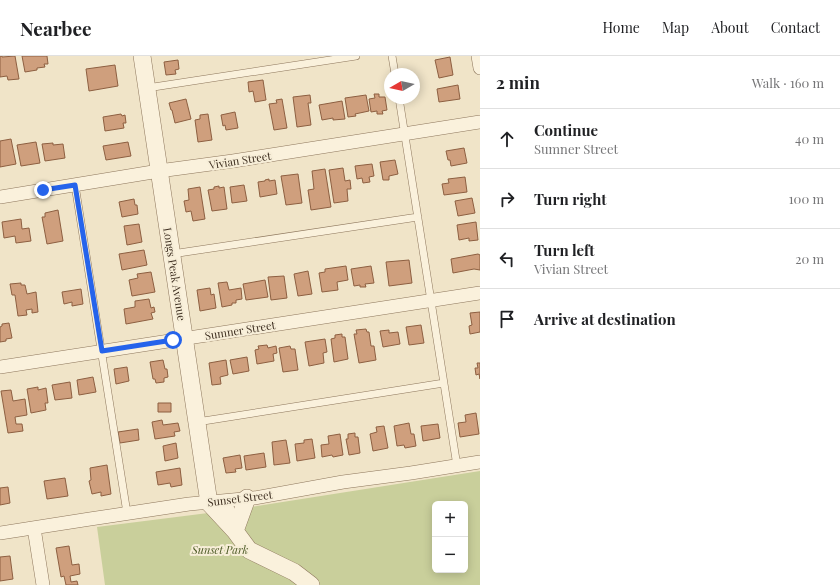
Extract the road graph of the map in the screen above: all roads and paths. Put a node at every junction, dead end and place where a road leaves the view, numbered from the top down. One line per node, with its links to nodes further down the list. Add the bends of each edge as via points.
1 (142, 56): 7 (street, Longs Peak Avenue)
2 (356, 56): 7 (lane)
3 (392, 56): 5 (lane)
4 (478, 56): 6 (street)
5 (394, 68)
6 (480, 68)
7 (147, 88): 11 (street, Longs Peak Avenue)
8 (400, 104): 10 (lane)
9 (480, 122): 10 (street, Vivian Street)
10 (404, 134): 11 (street, Vivian Street); 14 (lane)
11 (159, 171): 12 (street, Vivian Street); 15 (street, Longs Peak Avenue)
12 (75, 185): 13 (street, Vivian Street); 19 (lane)
13 (0, 197)
14 (418, 217): 15 (lane); 17 (lane)
15 (172, 254): 18 (street, Longs Peak Avenue)
16 (480, 293): 17 (street, Sumner Street)
17 (431, 300): 18 (street, Sumner Street); 21 (lane)
18 (185, 339): 19 (street, Sumner Street); 22 (street, Longs Peak Avenue)
19 (102, 351): 20 (street, Sumner Street); 27 (lane)
20 (0, 367)
21 (444, 383): 22 (lane); 24 (lane)
22 (197, 422): 26 (street, Longs Peak Avenue)
23 (480, 462): 24 (street, Sunset Street)
24 (457, 466): 25 (street, Sunset Street)
25 (247, 498): 26 (street, Sunset Street); 29 (street)
26 (208, 503): 27 (street, Sunset Street); 29 (street)
27 (127, 513): 28 (street, Sunset Street)
28 (34, 528): 30 (street, Sunset Street); 31 (street)
29 (235, 531): 32 (street, via 249,550 294,572)
30 (0, 533)
31 (43, 585)
32 (311, 585)

